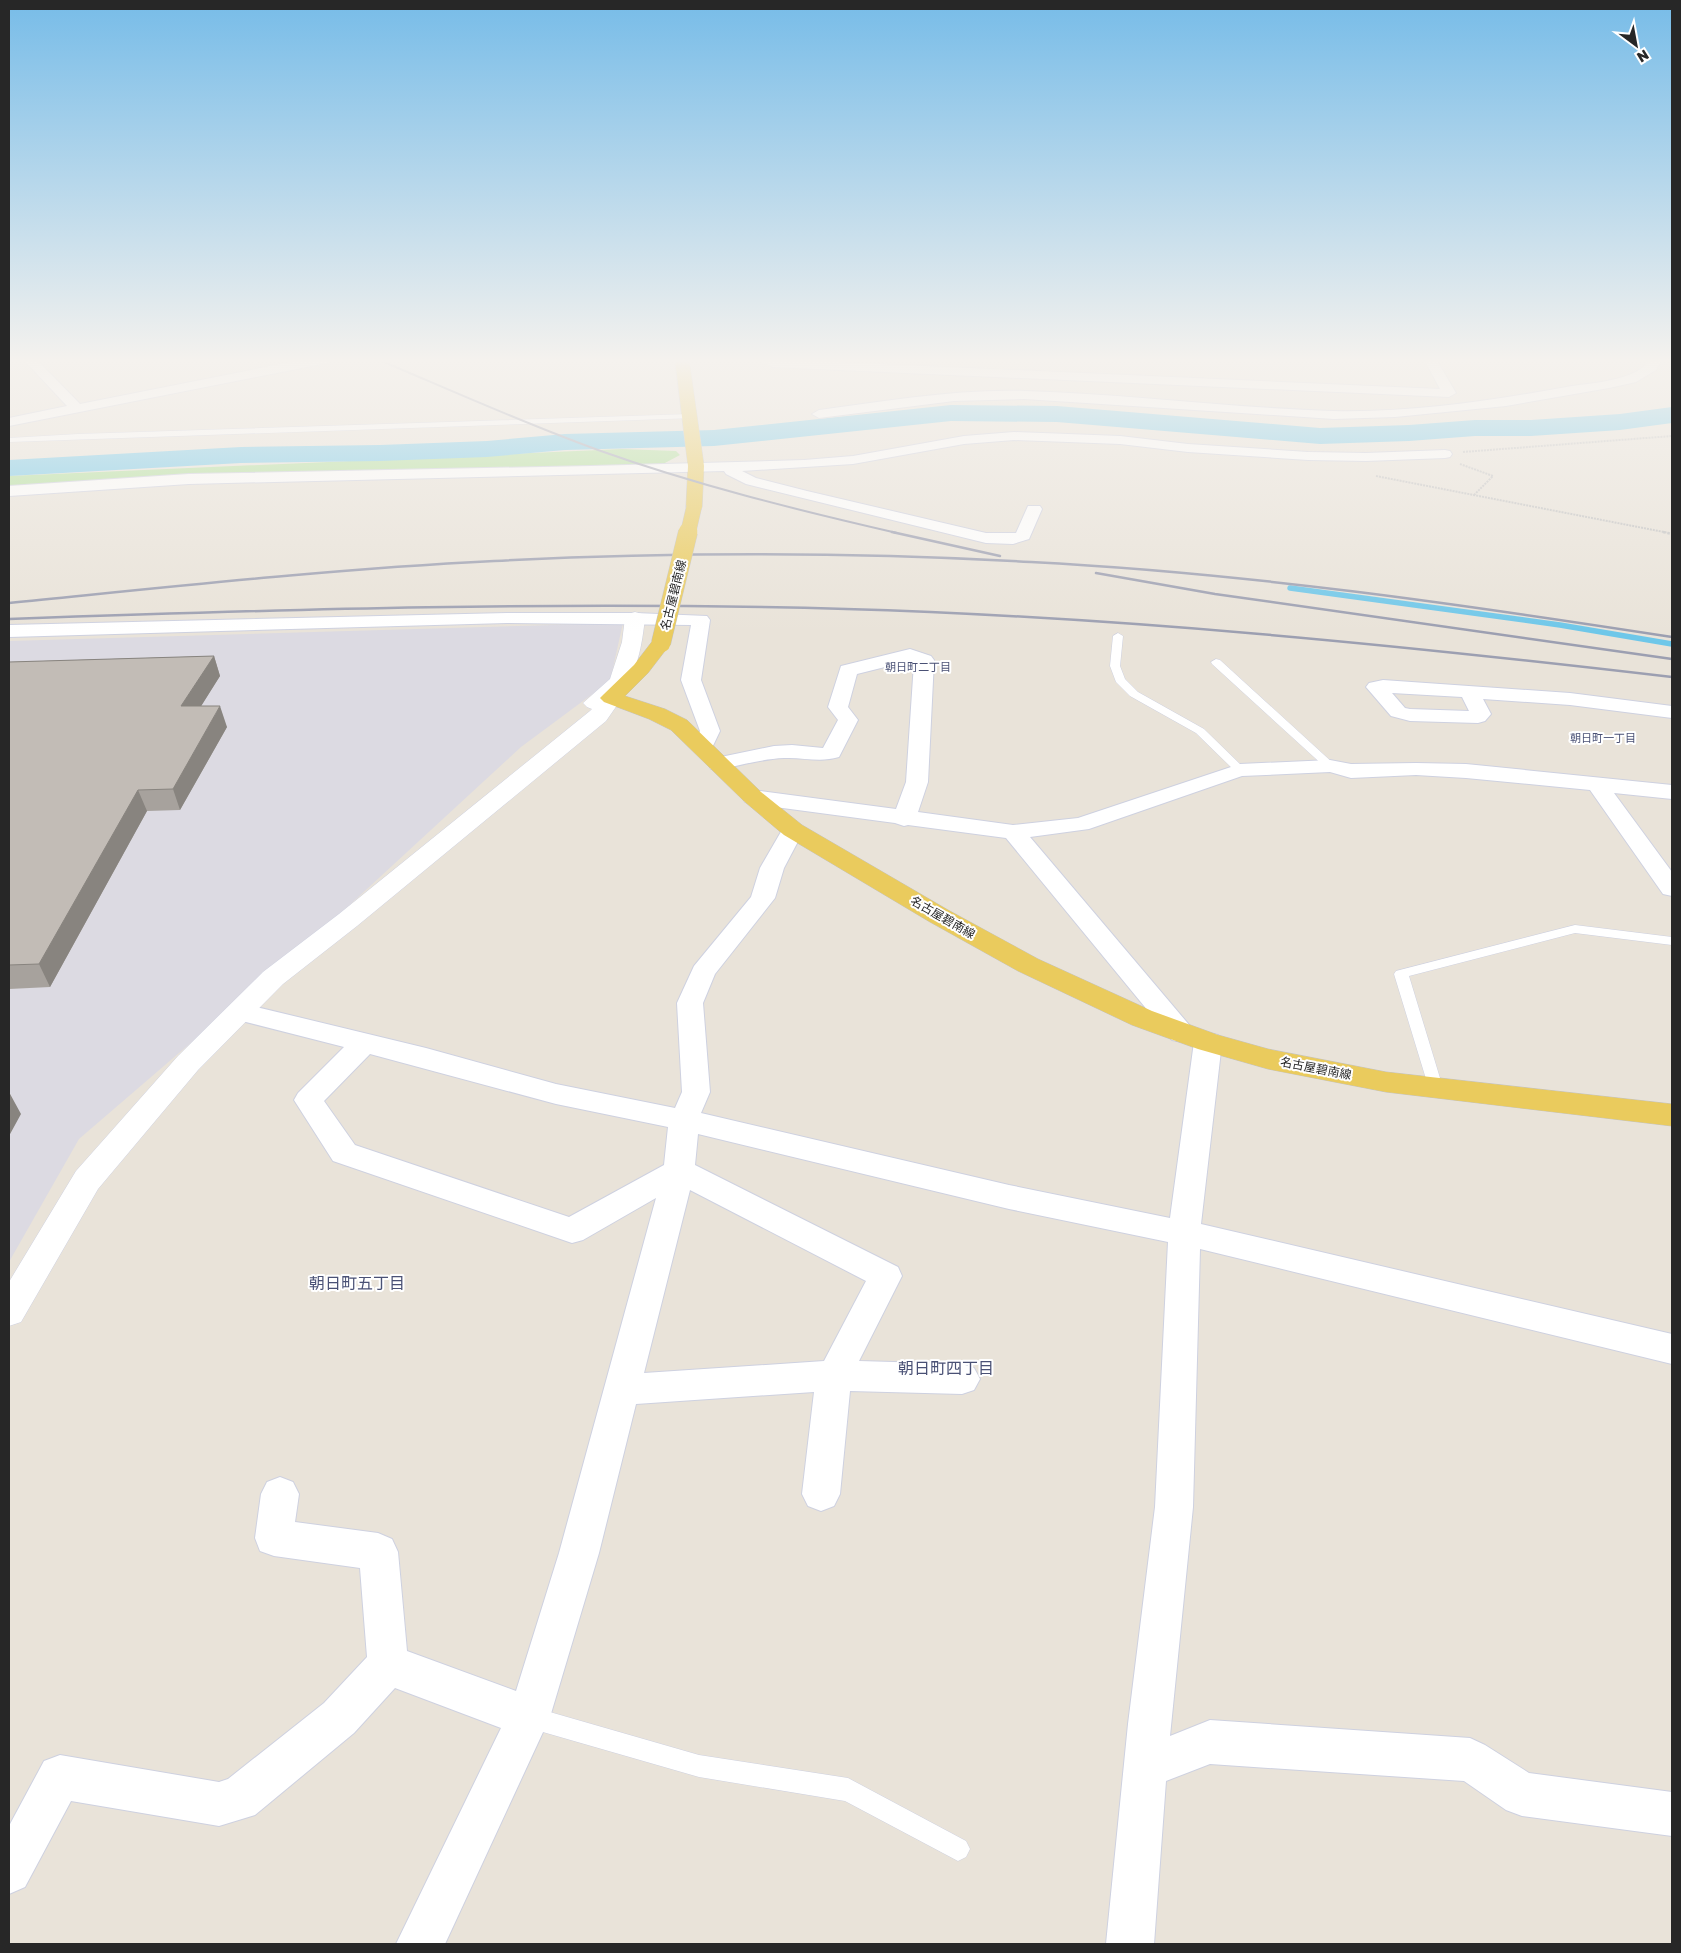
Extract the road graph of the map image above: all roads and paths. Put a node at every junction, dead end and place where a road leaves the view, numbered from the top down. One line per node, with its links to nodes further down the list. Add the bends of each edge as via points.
1 (694, 450): 6 (main road, 名古屋碧南線)
2 (908, 450): 7 (street, via 853,460)
3 (1220, 450): 5 (street, via 1366,457)
4 (1494, 450): 5 (path)
5 (1445, 454): 10 (path, via 1458,463 1493,476)
6 (695, 462): 7 (street); 9 (street, via 582,471 225,478); 18 (main road, 名古屋碧南線, bridge, via 694,507 661,642 641,669)
7 (728, 466): 11 (street, via 731,471 751,481 986,538 1023,536)
8 (1375, 476): 10 (path)
9 (9, 491)
10 (1474, 495): 12 (path)
11 (1034, 509)
12 (1672, 534)
13 (635, 618): 14 (street, via 507,618); 20 (street, via 701,620 691,680 710,731); 23 (street, via 632,642 619,682 546,747)
14 (9, 632)
15 (1118, 636): 22 (lane, via 1115,666 1120,680 1134,694 1200,731)
16 (1216, 662): 21 (lane)
17 (1469, 692): 19 (street, via 1570,699)
18 (611, 698): 20 (main road, 名古屋碧南線, via 679,725); 23 (street, via 598,716)
19 (1672, 712)
20 (711, 756): 26 (main road, 名古屋碧南線); 27 (street, via 831,752 848,720 838,707 848,670 916,656 924,660 917,782)
21 (1330, 766): 22 (street); 24 (street, via 1351,771 1466,771)
22 (1240, 770): 29 (street, via 1081,824)
23 (531, 772): 32 (street, via 273,978)
24 (1596, 783): 25 (street); 30 (street)
25 (1672, 792)
26 (753, 797): 27 (street); 28 (main road, 名古屋碧南線)
27 (904, 819): 29 (street)
28 (793, 830): 33 (main road, 名古屋碧南線, via 1028,965 1142,1018); 37 (street, via 772,868 763,898 703,972 690,1003 696,1092)
29 (1013, 832): 33 (street)
30 (1672, 889)
31 (1672, 941): 35 (lane, via 1575,929 1402,974)
32 (240, 1012): 34 (street); 40 (street, via 188,1063 87,1180)
33 (1195, 1038): 35 (main road, 名古屋碧南線, via 1268,1059); 39 (street)
34 (364, 1042): 37 (street, via 556,1094); 38 (street, via 308,1100 344,1153 572,1231)
35 (1435, 1088): 36 (main road, 名古屋碧南線)
36 (1672, 1116)
37 (684, 1120): 38 (street); 39 (street, via 1009,1197)
38 (679, 1171): 42 (street, via 886,1276); 44 (street)
39 (1184, 1233): 41 (street); 49 (street, via 1174,1507)
40 (9, 1312)
41 (1672, 1349)
42 (834, 1375): 43 (street); 44 (street); 46 (street)
43 (962, 1379)
44 (622, 1390): 48 (street, via 580,1553)
45 (280, 1494): 47 (street, via 274,1538 378,1552)
46 (821, 1494)
47 (388, 1664): 48 (street); 52 (street, via 339,1718 239,1799 219,1804 60,1777)
48 (529, 1717): 51 (lane, via 699,1766 848,1790); 53 (street)
49 (1145, 1767): 50 (street, via 1210,1742 1470,1760 1522,1794); 54 (street)
50 (1672, 1814)
51 (958, 1848)
52 (9, 1871)
53 (420, 1944)
54 (1130, 1944)

